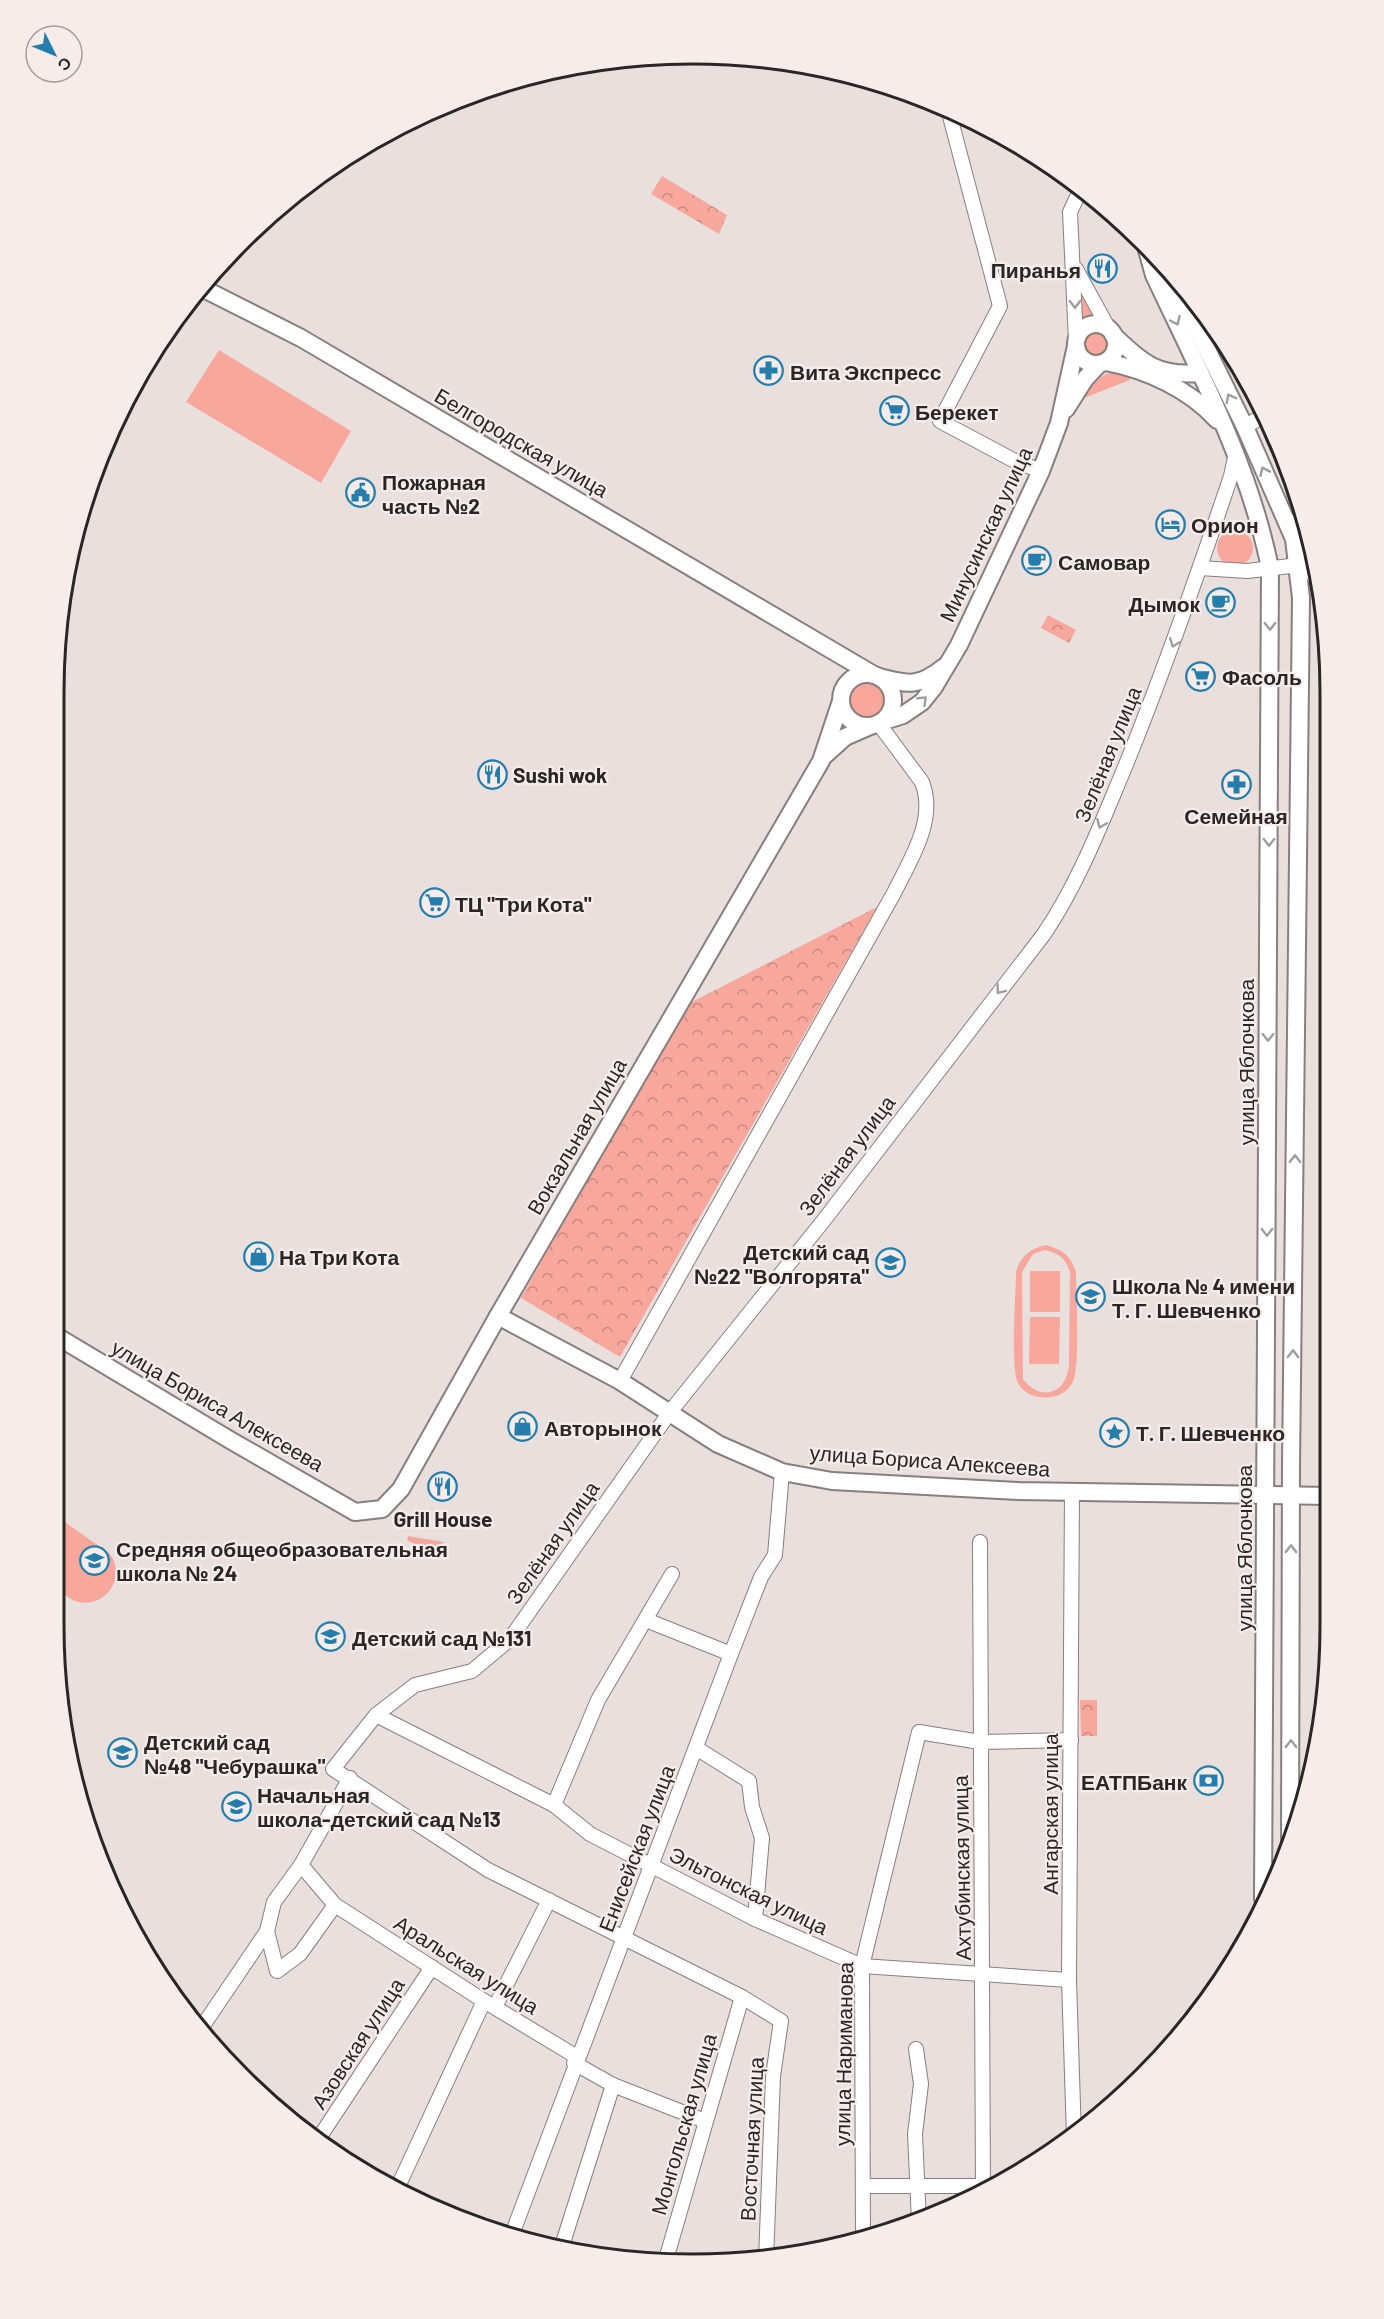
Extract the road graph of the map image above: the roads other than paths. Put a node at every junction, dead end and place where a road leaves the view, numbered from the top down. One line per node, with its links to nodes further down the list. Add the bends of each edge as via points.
1 (951, 121): 17 (street, via 1000,306 940,422)
2 (1077, 197): 4 (street, via 1070,212)
3 (1151, 264): 9 (main road, улица Яблочкова, one-way to 9)
4 (1075, 267): 7 (street); 8 (street, one-way to 8)
5 (209, 292): 24 (main road, Белгородская улица, via 301,338)
6 (1179, 297): 15 (main road, улица Яблочкова, one-way to 6)
7 (1112, 333): 8 (main road, via 1101,325 1090,325 1081,331); 10 (main road, via 1114,353); 12 (main road, via 1142,361)
8 (1076, 344): 10 (main road, via 1084,360); 14 (main road, Минусинская улица)
9 (1191, 353): 11 (main road, улица Яблочкова); 12 (main road)
10 (1102, 363): 14 (main road, Минусинская улица, via 1081,385); 15 (main road, via 1144,371 1191,397)
11 (1200, 373): 12 (main road); 15 (main road, улица Яблочкова)
12 (1171, 374)
13 (1257, 418): 15 (street)
14 (1059, 423): 17 (main road, Минусинская улица)
15 (1236, 429): 16 (main road, улица Яблочкова); 19 (main road, улица Яблочкова, one-way to 15)
16 (1236, 451): 22 (street, Зелёная улица); 23 (main road, улица Яблочкова, via 1263,531)
17 (1041, 471): 25 (main road, Минусинская улица)
18 (1297, 527): 19 (street)
19 (1294, 539): 20 (main road); 21 (main road, улица Яблочкова)
20 (1304, 557)
21 (1299, 565): 23 (street); 37 (main road, улица Яблочкова, one-way to 21)
22 (1200, 568): 23 (street, via 1230,572); 33 (street, Зелёная улица, one-way to 33, via 1148,709 1073,887 1044,934)
23 (1270, 568): 36 (main road, улица Яблочкова, one-way to 36)
24 (817, 641): 26 (main road, Белгородская улица); 27 (main road, Белгородская улица, via 839,667)
25 (949, 663): 26 (main road, Минусинская улица, via 932,677 916,683); 28 (main road, Минусинская улица, one-way to 25, via 903,715 922,702)
26 (877, 676): 27 (main road, via 857,676); 28 (main road, via 889,686 893,698 892,710)
27 (842, 696): 28 (main road, via 844,712 851,721); 29 (main road, Вокзальная улица)
28 (877, 724): 29 (main road, Вокзальная улица, via 838,742); 32 (street, via 922,782 926,793 927,806 918,843 894,893)
29 (820, 761): 30 (main road, Вокзальная улица)
30 (498, 1316): 32 (main road, улица Бориса Алексеева); 39 (main road, Вокзальная улица, via 401,1489 382,1509)
31 (64, 1341): 39 (main road, улица Бориса Алексеева)
32 (620, 1381): 33 (main road, улица Бориса Алексеева)
33 (670, 1412): 34 (main road, улица Бориса Алексеева, via 718,1444); 44 (street, Зелёная улица, via 510,1639 472,1671 415,1685)
34 (782, 1472): 35 (main road, улица Бориса Алексеева, via 843,1481); 43 (street, Енисейская улица, via 775,1555 761,1577)
35 (1072, 1491): 36 (main road, улица Бориса Алексеева); 45 (street, Ангарская улица)
36 (1266, 1496): 37 (main road, улица Бориса Алексеева); 53 (main road, улица Яблочкова)
37 (1291, 1496): 38 (main road, улица Бориса Алексеева); 50 (main road, улица Яблочкова, one-way to 37)
38 (1320, 1496)
39 (356, 1512)
40 (980, 1542): 46 (street, Ахтубинская улица)
41 (672, 1574): 42 (street)
42 (646, 1620): 43 (street); 49 (street, via 598,1700)
43 (731, 1654): 47 (street, Енисейская улица)
44 (376, 1715): 48 (street, Зелёная улица, via 333,1769); 49 (street, Эльтонская улица)
45 (1071, 1740): 46 (street); 62 (street, Ангарская улица)
46 (980, 1742): 59 (street, улица Нариманова, via 919,1732); 61 (street, Ахтубинская улица)
47 (696, 1748): 52 (street, Енисейская улица); 56 (street, via 749,1781 762,1838)
48 (350, 1778): 51 (street); 54 (street, via 488,1870)
49 (554, 1805): 52 (street, Эльтонская улица, via 590,1834)
50 (1290, 1815)
51 (301, 1865): 55 (street); 57 (street, via 274,1902)
52 (652, 1866): 56 (street, Эльтонская улица); 58 (street, Енисейская улица)
53 (1263, 1887)
54 (549, 1900): 58 (street); 64 (street)
55 (335, 1905): 57 (street, via 300,1954 277,1971); 60 (street, Аральская улица)
56 (755, 1919): 59 (street, Эльтонская улица)
57 (267, 1931): 65 (street)
58 (625, 1936): 63 (street); 67 (street, Енисейская улица)
59 (862, 1966): 61 (street, Эльтонская улица); 74 (street, улица Нариманова)
60 (432, 1967): 64 (street, Аральская улица); 71 (street, Азовская улица)
61 (984, 1976): 62 (street, Эльтонская улица); 72 (street, Ахтубинская улица)
62 (1069, 1980): 70 (street, Ангарская улица)
63 (742, 1997): 69 (street, Монгольская улица); 81 (street, Восточная улица, via 781,2021 773,2076)
64 (489, 2004): 67 (street, Аральская улица); 73 (street)
65 (205, 2023)
66 (916, 2049): 75 (street, via 921,2084 915,2134)
67 (576, 2060): 68 (street, Аральская улица); 78 (street, Енисейская улица)
68 (613, 2085): 69 (street, Аральская улица); 80 (street)
69 (705, 2121): 82 (street, Монгольская улица)
70 (1074, 2125)
71 (322, 2134)
72 (987, 2181)
73 (400, 2182)
74 (863, 2186): 75 (street); 79 (street, улица Нариманова)
75 (917, 2186): 76 (street); 77 (street)
76 (973, 2188)
77 (918, 2212)
78 (514, 2228)
79 (862, 2231)
80 (563, 2241)
81 (766, 2250)
82 (668, 2253)

